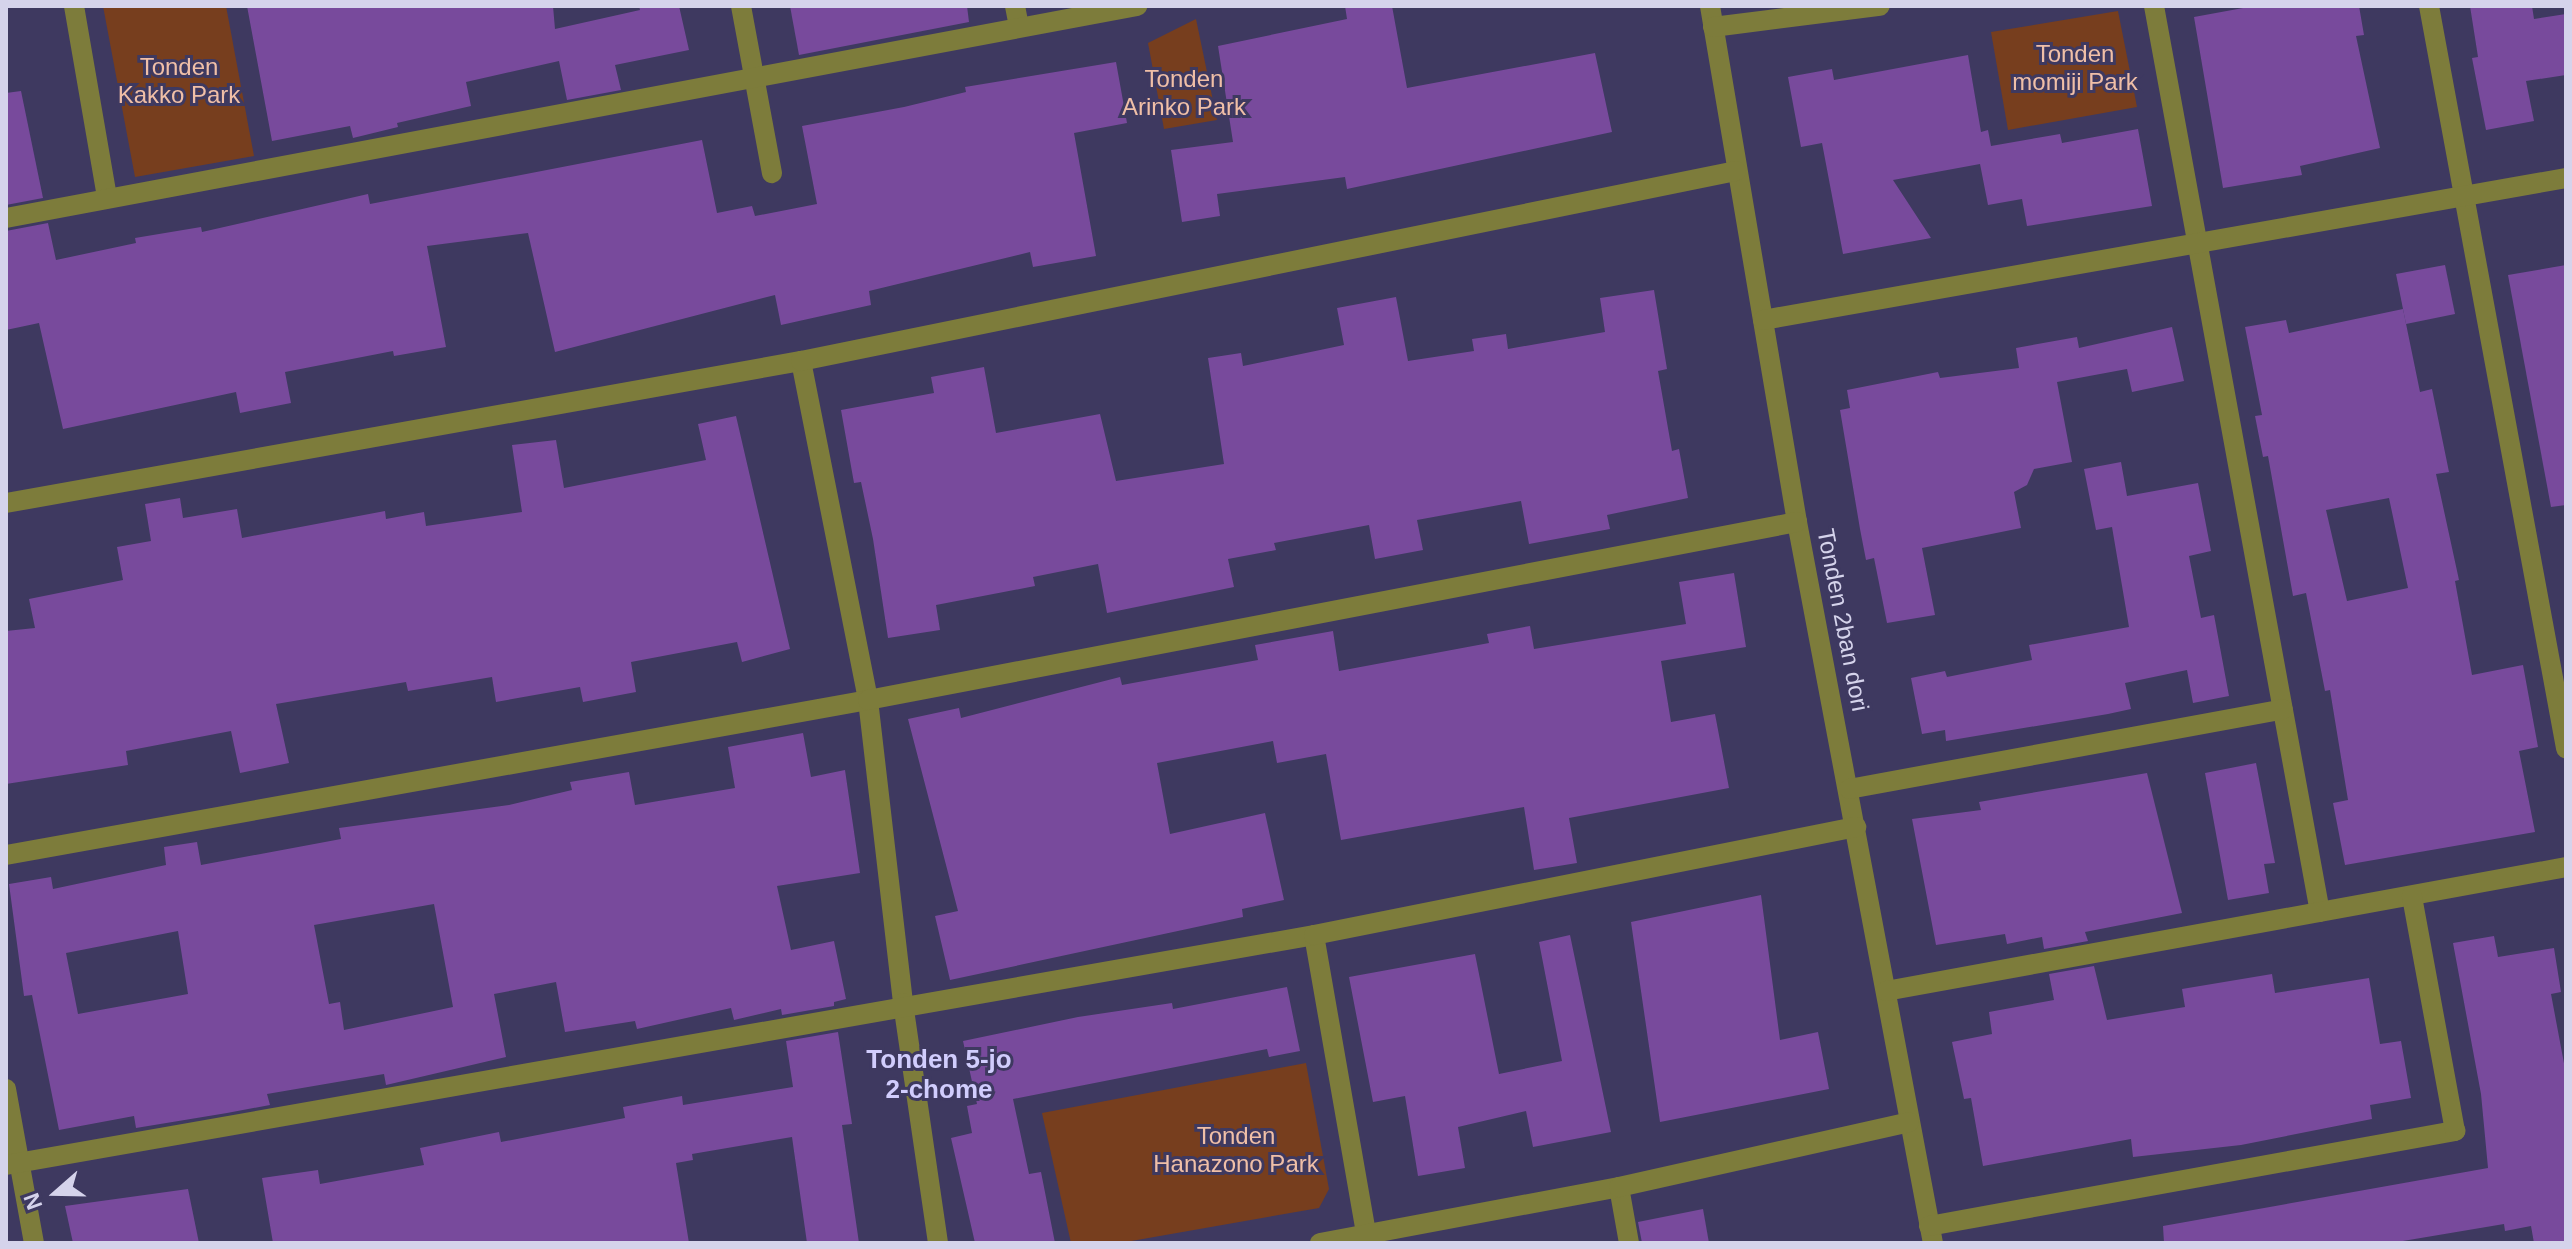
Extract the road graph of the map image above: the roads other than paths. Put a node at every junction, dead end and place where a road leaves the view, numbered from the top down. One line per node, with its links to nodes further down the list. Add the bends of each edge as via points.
1 (74, 6): 16 (street)
2 (741, 6): 11 (street)
3 (1015, 6): 9 (street)
4 (1137, 6): 9 (street)
5 (1710, 6): 10 (street, Tonden 2ban dori)
6 (1880, 6): 10 (street)
7 (2154, 6): 18 (street)
8 (2429, 6): 15 (street)
9 (1019, 27): 11 (street)
10 (1713, 27): 12 (street, Tonden 2ban dori)
11 (755, 78): 13 (street); 16 (street)
12 (1736, 171): 19 (street, Tonden 2ban dori); 20 (street)
13 (772, 173)
14 (2566, 178): 15 (street)
15 (2465, 196): 18 (street); 25 (street)
16 (107, 198): 17 (street)
17 (6, 218)
18 (2197, 242): 19 (street); 24 (street)
19 (1763, 320): 22 (street, Tonden 2ban dori)
20 (801, 361): 21 (street); 23 (street)
21 (6, 503)
22 (1797, 522): 23 (street); 26 (street, Tonden 2ban dori)
23 (868, 700): 28 (street); 34 (street)
24 (2283, 709): 26 (street); 31 (street)
25 (2566, 748)
26 (1849, 789): 27 (street, Tonden 2ban dori)
27 (1856, 827): 32 (street); 33 (street, Tonden 2ban dori)
28 (6, 855)
29 (2566, 867): 30 (street)
30 (2412, 896): 31 (street); 39 (street, via 2455,1131)
31 (2320, 912): 33 (street)
32 (1314, 935): 34 (street); 40 (street)
33 (1886, 991): 36 (street, Tonden 2ban dori)
34 (903, 1003): 37 (street); 42 (street)
35 (6, 1089): 37 (street)
36 (1909, 1122): 38 (street); 39 (street, Tonden 2ban dori)
37 (13, 1165): 41 (street)
38 (1619, 1187): 40 (street); 44 (street)
39 (1931, 1234)
40 (1367, 1240): 43 (street)
41 (34, 1243)
42 (938, 1243)
43 (1320, 1243)
44 (1629, 1243)

